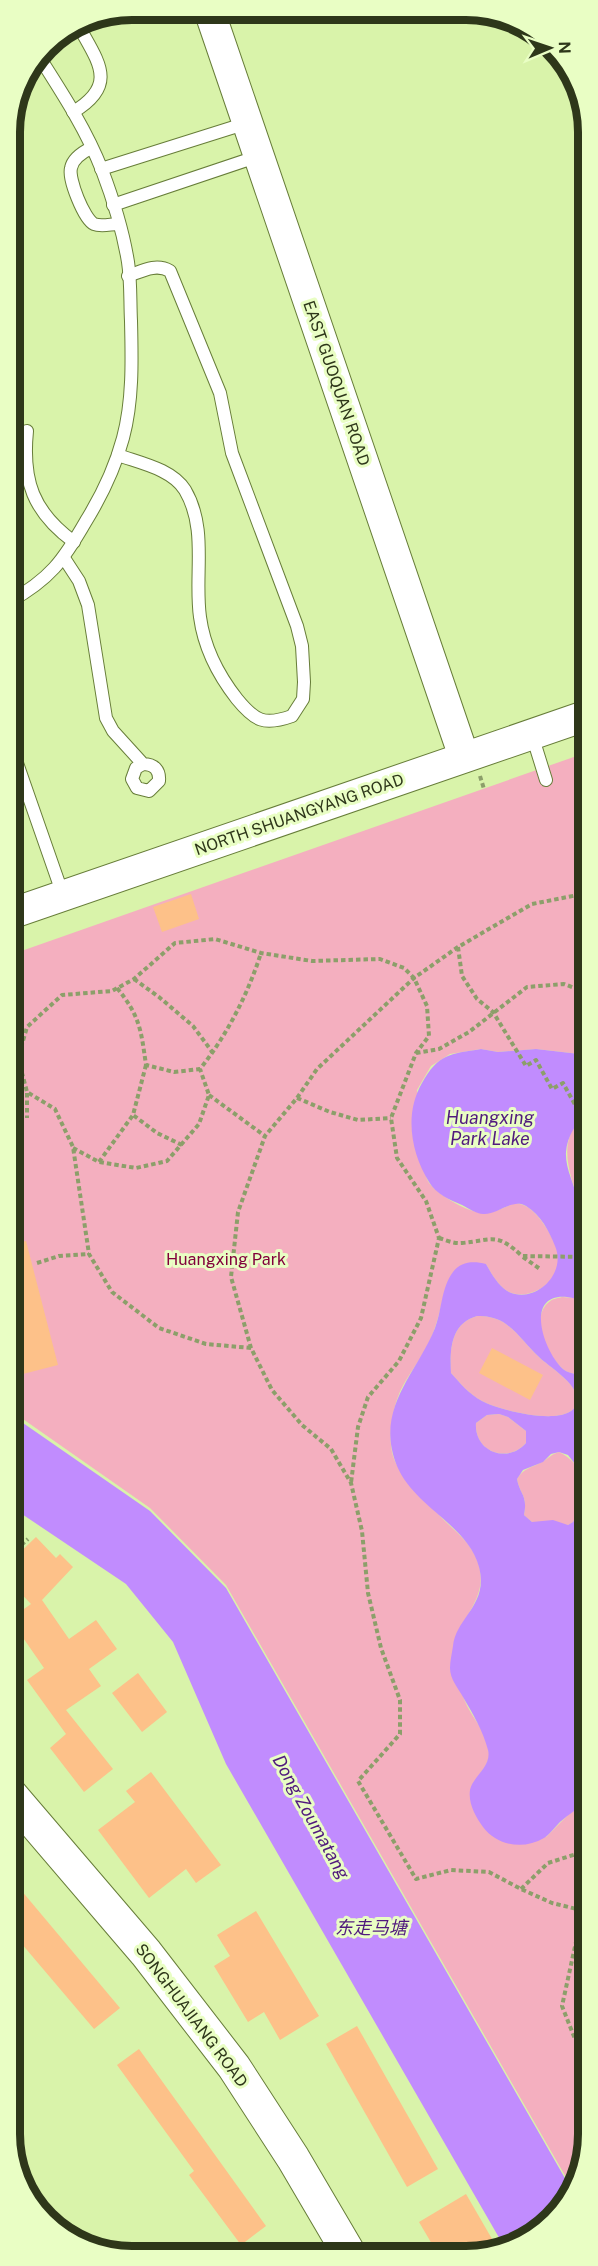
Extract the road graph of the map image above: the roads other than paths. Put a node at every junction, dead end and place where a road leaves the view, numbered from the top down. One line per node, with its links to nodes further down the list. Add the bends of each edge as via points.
1 (212, 20): 5 (street, EAST GUOQUAN ROAD)
2 (81, 31): 4 (lane, via 101,74 97,93)
3 (43, 63): 4 (lane)
4 (73, 112): 6 (lane)
5 (248, 122): 7 (street, EAST GUOQUAN ROAD); 8 (lane)
6 (91, 148): 8 (lane); 10 (lane, via 71,168 80,204 88,220 96,225)
7 (259, 156): 9 (lane); 19 (street, EAST GUOQUAN ROAD)
8 (101, 169): 9 (lane)
9 (114, 205): 10 (lane)
10 (118, 224): 11 (lane)
11 (128, 276): 13 (lane, via 130,397); 13 (lane, via 155,267 170,271 220,393 232,453 302,646 303,699 292,716 267,722 257,719 222,680 199,615 199,539 192,504 178,481 166,473)
12 (27, 431): 14 (lane, via 25,457 32,494 56,529)
13 (118, 455): 14 (lane)
14 (74, 543): 15 (lane)
15 (64, 558): 16 (lane, via 44,580); 20 (lane, via 88,604 106,718)
16 (20, 595)
17 (578, 718): 18 (street, NORTH SHUANGYANG ROAD)
18 (531, 734): 19 (street, NORTH SHUANGYANG ROAD); 22 (lane)
19 (464, 757): 23 (street, NORTH SHUANGYANG ROAD)
20 (143, 764)
21 (20, 774): 23 (lane)
22 (546, 780)
23 (63, 896): 24 (street, NORTH SHUANGYANG ROAD)
24 (20, 911)
25 (20, 1806): 26 (main road, SONGHUAJIANG ROAD, via 146,1953 234,2067)
26 (345, 2246)

